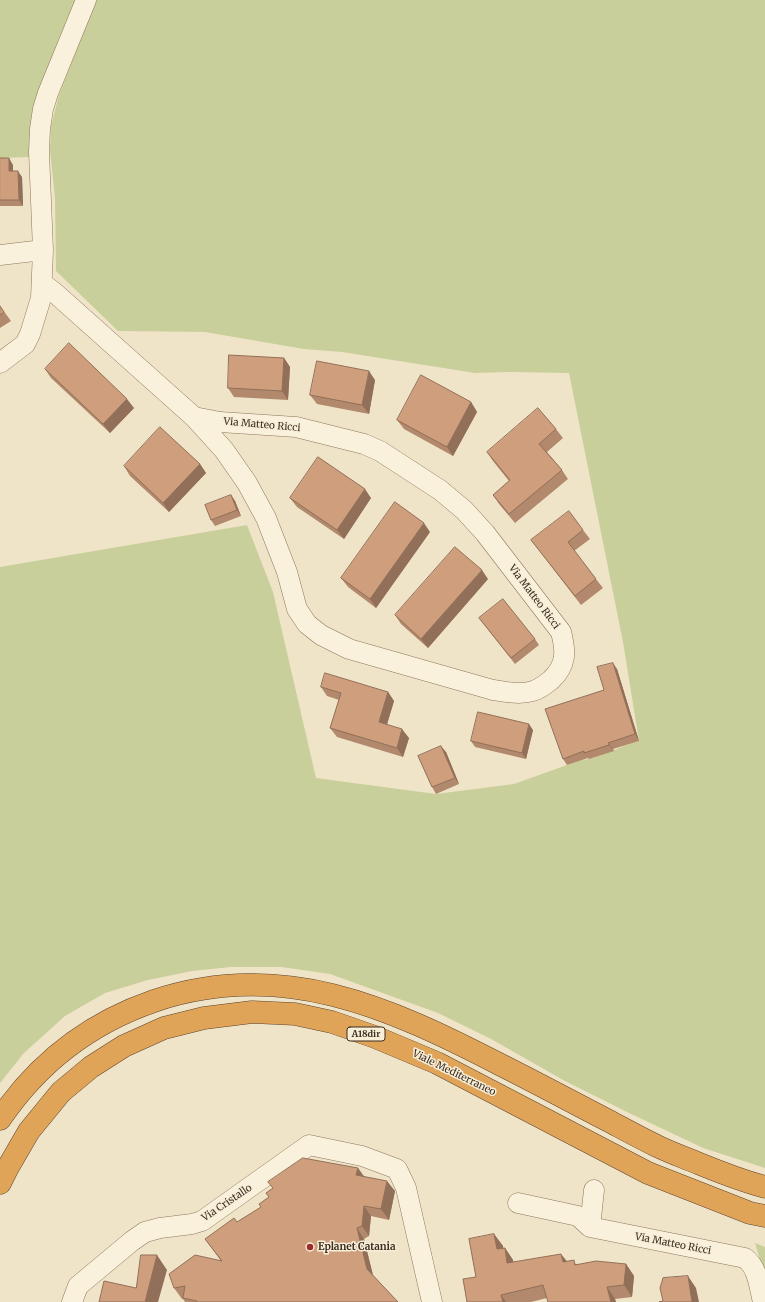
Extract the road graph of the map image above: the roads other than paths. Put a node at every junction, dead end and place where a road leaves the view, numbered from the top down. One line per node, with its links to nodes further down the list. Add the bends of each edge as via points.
1 (86, 0): 2 (street, via 43,109 39,152)
2 (43, 250): 3 (street); 4 (street)
3 (0, 255)
4 (42, 283): 5 (street, via 41,298 25,344); 6 (street, Via Matteo Ricci)
5 (0, 363)
6 (194, 417): 6 (street, Via Matteo Ricci, via 224,450 247,482 266,518 297,609 307,624 321,635 349,649 493,690 515,693 533,691 559,673 564,660 565,645 561,632 485,533 464,510 440,490 380,451 364,444 296,426 220,422)
7 (0, 1119): 9 (highway, via 24,1087 50,1061 103,1022 170,995 216,986 268,985 317,990 401,1016 450,1038 657,1146 724,1174)
8 (0, 1183): 12 (highway, Viale Mediterraneo / A18dir, via 29,1131 61,1092 91,1067 124,1046 164,1028 204,1018 259,1012 295,1014 332,1022 375,1037 436,1063 648,1173 750,1213)
9 (765, 1187)
10 (594, 1190): 13 (street)
11 (518, 1203): 13 (street, via 578,1216)
12 (765, 1216)
13 (590, 1227): 16 (street, Via Matteo Ricci, via 745,1258 756,1271)
14 (72, 1302): 15 (street, Via Cristallo, via 78,1286 132,1240 145,1232 202,1221 309,1145 362,1156 397,1169 410,1202)
15 (432, 1302)
16 (762, 1302)

